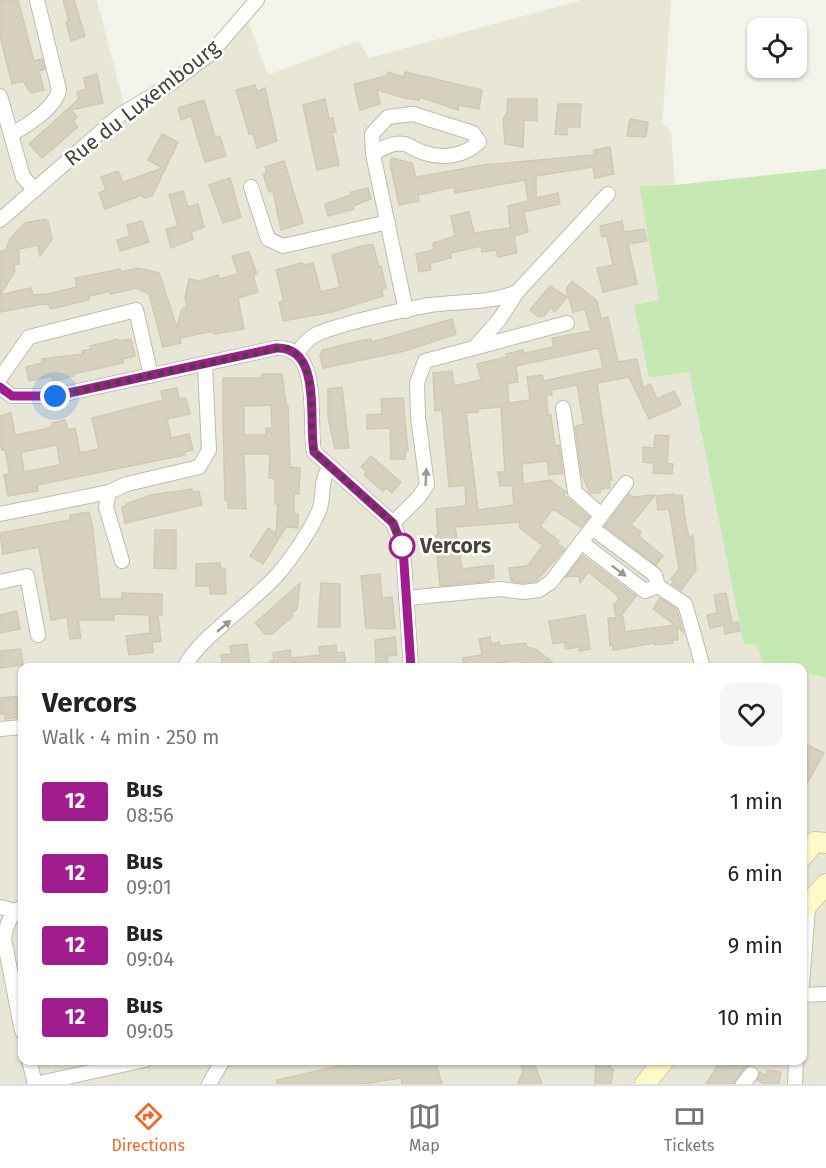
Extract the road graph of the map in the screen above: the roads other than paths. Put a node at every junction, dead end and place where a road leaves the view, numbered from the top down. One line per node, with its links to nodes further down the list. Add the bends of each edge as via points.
1 (37, 0): 4 (street, via 59,90 57,98)
2 (255, 3): 7 (street, Rue du Luxembourg, via 210,54 120,115)
3 (0, 96): 4 (street)
4 (11, 134): 7 (street, via 23,177)
5 (373, 154): 5 (street, via 372,134 388,117 413,114 473,133 479,142 470,151 444,157 405,144 387,146); 10 (street)
6 (251, 187): 10 (street, via 268,238 283,246)
7 (35, 190): 9 (street, Rue du Luxembourg)
8 (608, 194): 11 (street)
9 (0, 220)
10 (388, 222): 12 (street)
11 (517, 292): 12 (street, via 496,300 429,305); 14 (street)
12 (406, 311): 15 (street, via 317,334)
13 (567, 323): 14 (street)
14 (476, 346): 26 (street, one-way to 14, via 427,485 417,383 425,361)
15 (297, 353): 16 (street, via 286,347 276,348); 21 (street, via 310,386 314,452)
16 (205, 365): 17 (street); 23 (street, via 209,450 199,467)
17 (151, 376): 18 (street, via 136,310 29,336); 19 (street, via 55,396 12,396)
18 (0, 378)
19 (0, 387)
20 (563, 408): 25 (street, via 575,492)
21 (329, 468): 26 (street); 34 (street, one-way to 21, via 201,646 260,595 288,561 319,510 322,483)
22 (626, 483): 25 (street)
23 (109, 492): 24 (street); 29 (street, via 106,507)
24 (0, 514)
25 (602, 515): 27 (street)
26 (393, 523): 32 (street, via 403,548)
27 (592, 528): 28 (street); 31 (street, via 655,575)
28 (581, 542): 31 (street, one-way to 31, via 645,591); 32 (street, via 551,582 539,590 501,589)
29 (122, 561)
30 (0, 582): 33 (street, via 27,576)
31 (658, 586): 36 (street, via 686,604)
32 (406, 598): 35 (street)
33 (38, 635)
34 (188, 663)
35 (411, 663)
36 (702, 663)
37 (18, 727): 38 (street)
38 (0, 729)
39 (826, 824): 40 (main road)
40 (814, 847)
41 (826, 884): 43 (main road)
42 (0, 907): 44 (street)
43 (807, 908)
44 (18, 909)
45 (18, 910): 48 (street, via 6,927 4,939)
46 (826, 994): 47 (street)
47 (807, 995)
48 (18, 1011)
49 (30, 1065): 54 (street)
50 (122, 1065): 54 (street)
51 (218, 1065): 55 (street)
52 (660, 1065): 56 (main road)
53 (796, 1065): 57 (street)
54 (35, 1084)
55 (209, 1084)
56 (645, 1084)
57 (795, 1084)

